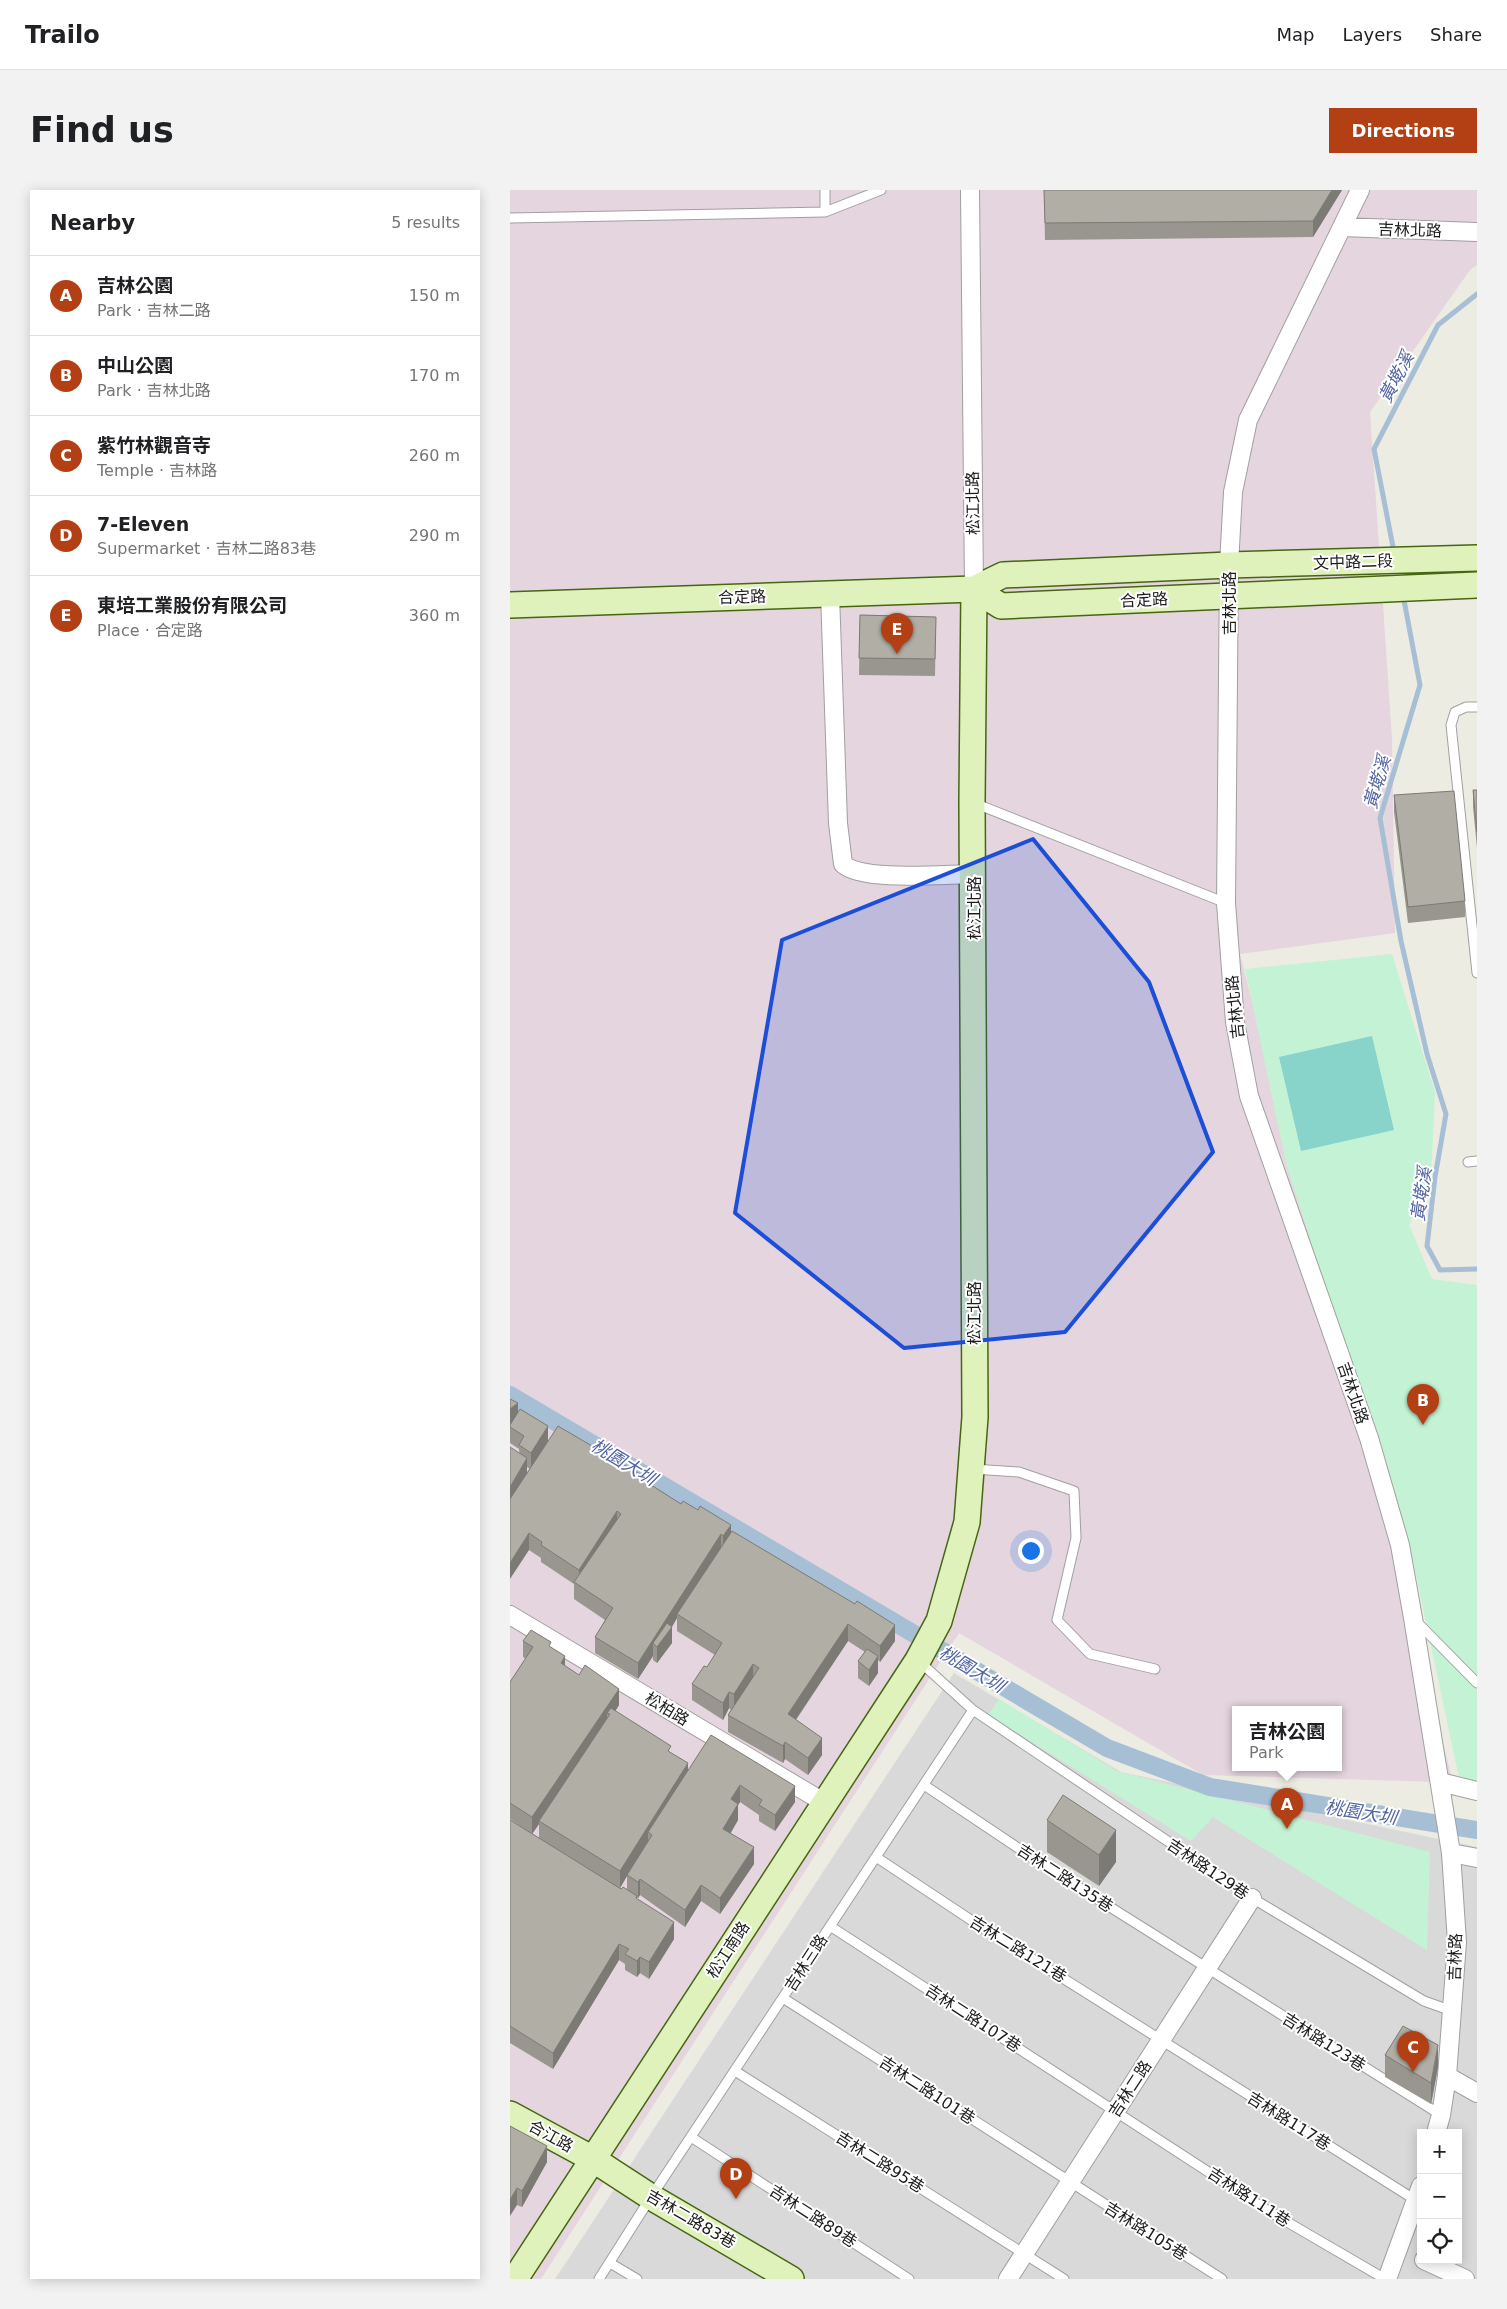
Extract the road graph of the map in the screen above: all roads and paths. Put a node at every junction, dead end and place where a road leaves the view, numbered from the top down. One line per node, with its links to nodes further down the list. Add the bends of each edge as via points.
1 (825, 190): 5 (lane)
2 (881, 190): 5 (lane)
3 (970, 190): 12 (street, 松江北路)
4 (1360, 190): 7 (street, 吉林北路)
5 (825, 212): 6 (lane)
6 (510, 218)
7 (1342, 227): 8 (street, 吉林北路); 10 (street, 吉林北路, via 1248,420 1233,492)
8 (1477, 232)
9 (1477, 558): 10 (street, 文中路二段)
10 (1229, 565): 12 (street, 合定路, via 1003,575); 14 (street, 吉林北路)
11 (1477, 584): 14 (street, 文中路二段)
12 (974, 589): 13 (street, 合定路); 14 (street, 合定路, via 1001,606); 17 (street, 松江北路)
13 (830, 594): 15 (street, 合定路); 18 (street, via 838,823 843,864 850,871 869,875)
14 (1230, 596): 19 (street, 吉林北路)
15 (510, 605)
16 (1477, 707): 20 (lane, via 1455,712 1451,725)
17 (972, 802): 18 (street, 松江北路); 19 (lane)
18 (974, 874): 21 (street, 松江北路, via 975,1417)
19 (1226, 903): 23 (street, 吉林北路, via 1234,1022 1249,1096 1369,1438 1400,1545)
20 (1477, 973)
21 (971, 1469): 24 (street, 松江北路, via 967,1522); 26 (lane, via 1019,1472 1074,1491 1076,1538 1057,1620 1090,1654)
22 (510, 1615): 32 (street, 松柏路)
23 (1413, 1618): 27 (lane); 29 (street, 吉林北路)
24 (939, 1621): 25 (street, 松江南路)
25 (920, 1656): 28 (lane); 32 (street, 松江南路)
26 (1155, 1669)
27 (1477, 1683)
28 (973, 1710): 30 (lane, 吉林三路); 36 (lane, 吉林路129巷)
29 (1440, 1782): 31 (street); 33 (street, 吉林路)
30 (924, 1785): 34 (lane, 吉林三路); 38 (lane, 吉林二路135巷)
31 (1477, 1790)
32 (825, 1803): 50 (street, 松江南路)
33 (1450, 1845): 35 (street); 40 (street, 吉林路, via 1456,1942)
34 (876, 1857): 37 (lane, 吉林三路); 41 (lane, 吉林二路121巷)
35 (1477, 1858)
36 (1252, 1898): 38 (street, 吉林二路); 40 (lane, 吉林路129巷, via 1424,2001)
37 (830, 1926): 39 (lane, 吉林三路); 45 (lane, 吉林二路107巷)
38 (1207, 1969): 41 (street, 吉林二路); 47 (lane, 吉林路123巷)
39 (783, 1998): 42 (lane, 吉林三路); 51 (lane, 吉林二路101巷)
40 (1452, 2011): 43 (street, 吉林路)
41 (1161, 2040): 45 (street, 吉林二路); 52 (lane, 吉林路117巷)
42 (735, 2071): 49 (lane, 吉林三路); 56 (lane, 吉林二路95巷)
43 (1446, 2076): 44 (street); 47 (street, 吉林路)
44 (1477, 2093)
45 (1116, 2110): 51 (street, 吉林二路); 68 (lane, 吉林路111巷, via 1270,2212)
46 (510, 2114): 50 (street, 合江路)
47 (1441, 2115): 48 (street, 吉林路)
48 (1437, 2129)
49 (691, 2137): 53 (lane, 吉林三路); 64 (lane, 吉林二路89巷)
50 (591, 2158): 53 (street, 吉林二路83巷); 60 (street, 松江南路)
51 (1070, 2183): 56 (street, 吉林二路); 67 (lane, 吉林路105巷)
52 (1417, 2193)
53 (651, 2196): 58 (lane, 吉林三路); 63 (street, 吉林二路83巷)
54 (1417, 2199): 55 (street)
55 (1397, 2248): 57 (street); 68 (street)
56 (1025, 2253): 65 (street, 吉林二路); 66 (lane, 吉林二路95巷)
57 (1417, 2258)
58 (610, 2263): 61 (lane, 吉林三路); 62 (lane)
59 (1431, 2264): 69 (street)
60 (515, 2279)
61 (599, 2279)
62 (637, 2279)
63 (791, 2279)
64 (909, 2279)
65 (1008, 2279)
66 (1064, 2279)
67 (1222, 2279)
68 (1386, 2279)
69 (1465, 2279)

